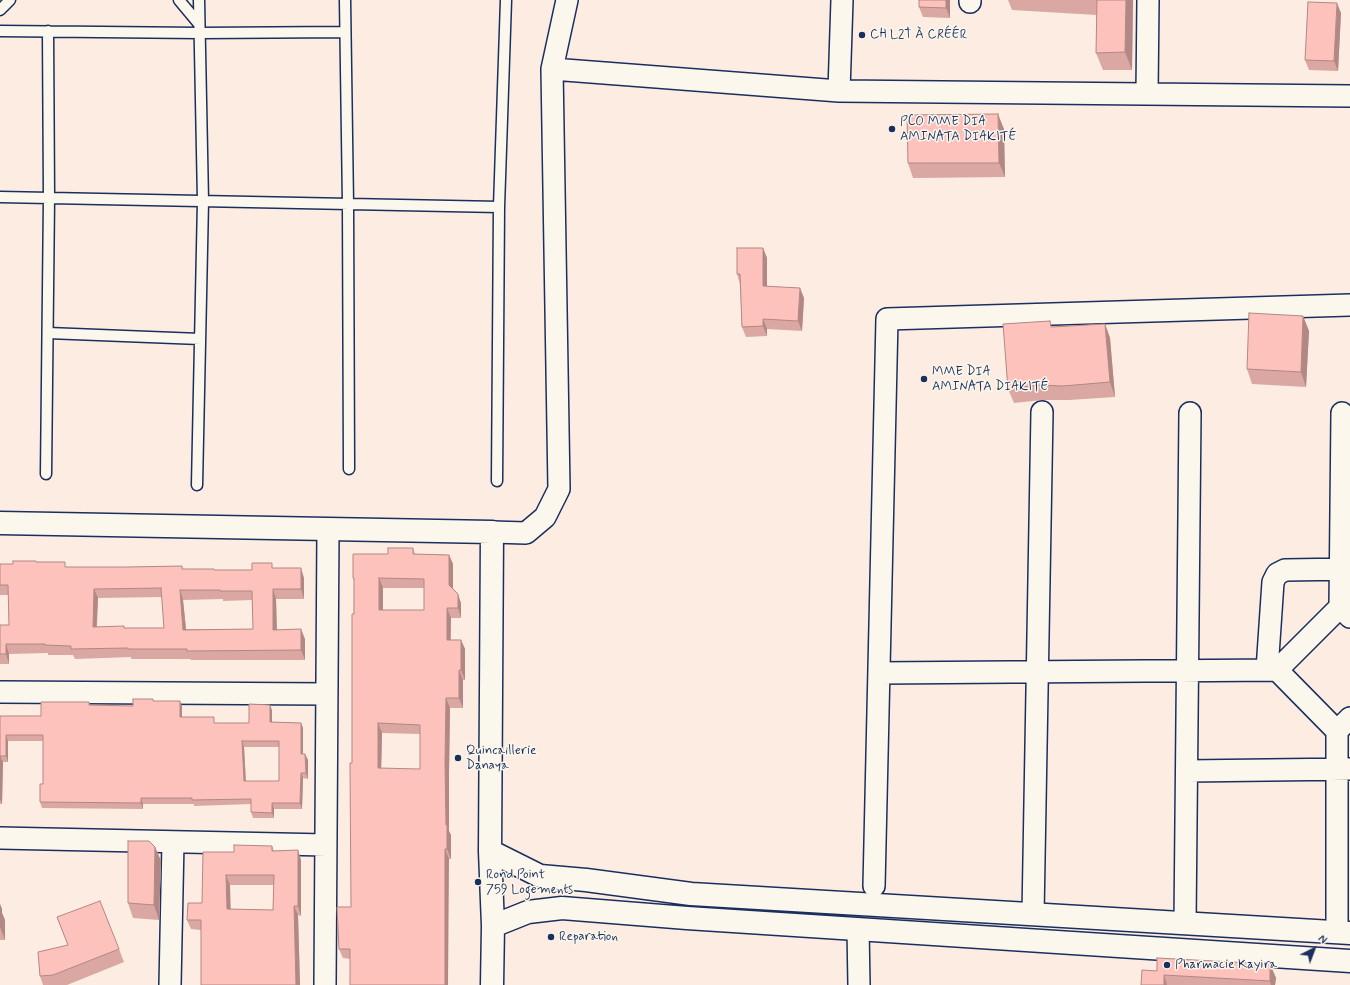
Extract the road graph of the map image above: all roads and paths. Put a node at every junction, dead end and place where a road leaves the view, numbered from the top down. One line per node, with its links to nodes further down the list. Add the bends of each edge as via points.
1 (10, 0): 9 (lane)
2 (179, 0): 10 (lane)
3 (199, 0): 10 (lane)
4 (345, 0): 13 (lane)
5 (506, 0): 22 (lane)
6 (567, 0): 14 (street)
7 (842, 0): 15 (street)
8 (1148, 0): 16 (street)
9 (0, 10)
10 (199, 28): 12 (lane); 13 (lane); 20 (lane)
11 (0, 30): 12 (lane)
12 (48, 31): 19 (lane)
13 (345, 32): 21 (lane)
14 (552, 69): 15 (street); 35 (street, via 559,489 545,518 526,533)
15 (839, 91): 16 (street)
16 (1147, 94): 17 (street)
17 (1350, 96)
18 (0, 197): 19 (lane)
19 (49, 198): 20 (lane); 24 (lane)
20 (203, 201): 21 (lane); 25 (lane)
21 (348, 204): 22 (lane); 29 (lane)
22 (499, 207): 31 (lane)
23 (1350, 305): 40 (street, via 887,319)
24 (48, 333): 25 (lane); 30 (lane)
25 (200, 339): 32 (lane)
26 (1042, 412): 41 (street)
27 (1190, 413): 39 (street)
28 (1342, 413): 36 (street)
29 (349, 469)
30 (46, 474)
31 (497, 481)
32 (197, 485)
33 (0, 523): 34 (street)
34 (328, 529): 35 (street); 43 (street)
35 (492, 532): 50 (street)
36 (1345, 569): 37 (street); 38 (street, via 1285,570 1274,577)
37 (1345, 612): 38 (street)
38 (1272, 670): 39 (street); 44 (street)
39 (1188, 671): 41 (street); 46 (street)
40 (879, 673): 41 (street); 51 (street)
41 (1037, 673): 52 (street)
42 (0, 692): 43 (street)
43 (327, 694): 49 (street)
44 (1344, 724): 45 (street)
45 (1344, 769): 46 (street); 56 (street)
46 (1187, 772): 53 (street)
47 (0, 838): 48 (street)
48 (173, 842): 49 (street); 58 (street)
49 (326, 845): 59 (street)
50 (490, 851): 52 (street, via 540,876 691,894); 54 (street)
51 (874, 886)
52 (1033, 914): 53 (street)
53 (1186, 923): 56 (street)
54 (493, 926): 55 (street, via 528,912 562,908); 60 (street)
55 (858, 929): 57 (street); 61 (street)
56 (1344, 932)
57 (1350, 961)
58 (170, 985)
59 (326, 985)
60 (492, 985)
61 (859, 985)

